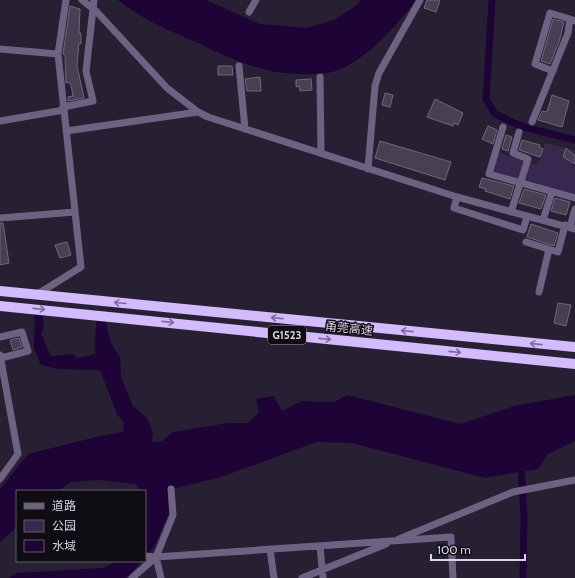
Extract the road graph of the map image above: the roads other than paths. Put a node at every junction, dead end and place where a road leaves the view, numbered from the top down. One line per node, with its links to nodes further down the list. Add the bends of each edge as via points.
1 (66, 0): 10 (street)
2 (82, 0): 6 (street)
3 (94, 0): 6 (street)
4 (256, 0): 7 (street)
5 (420, 0): 23 (street, via 379,73 375,86)
6 (93, 9): 14 (street, via 86,71 93,101); 15 (street, via 167,88)
7 (249, 12)
8 (573, 20): 12 (street); 12 (street, via 550,13 535,64)
9 (0, 50): 10 (street)
10 (58, 54): 14 (street)
11 (239, 66): 19 (street)
12 (553, 71): 17 (street)
13 (320, 77): 22 (street)
14 (64, 108): 16 (street); 20 (street)
15 (198, 112): 19 (street); 20 (street)
16 (0, 121)
17 (532, 122)
18 (503, 127): 24 (street, via 489,174)
19 (245, 129): 22 (street)
20 (66, 131): 29 (street)
21 (519, 132): 24 (street, via 513,153 528,159)
22 (321, 153): 23 (street)
23 (368, 169): 26 (street)
24 (521, 183): 25 (street); 30 (street)
25 (552, 192): 27 (street); 33 (street)
26 (457, 197): 30 (street); 31 (street, via 454,208 523,230)
27 (575, 198)
28 (575, 209): 34 (street)
29 (75, 212): 32 (street); 39 (street, via 81,267)
30 (511, 212): 31 (street)
31 (527, 217): 33 (street)
32 (0, 218)
33 (543, 220): 34 (street)
34 (570, 227): 36 (street, via 558,252)
35 (526, 242): 36 (street)
36 (549, 249): 38 (street)
37 (0, 292): 39 (highway, 甬莞高速 / G1523)
38 (539, 292)
39 (36, 295): 42 (highway, 甬莞高速 / G1523, one-way to 39)
40 (0, 306): 45 (highway, 甬莞高速 / G1523, one-way to 45)
41 (0, 337): 44 (street, via 22,332 28,351)
42 (575, 347)
43 (0, 355): 44 (street)
44 (0, 358): 46 (street, via 18,454)
45 (575, 364)
46 (0, 479)
47 (575, 480): 49 (street, via 513,492)
48 (171, 489): 52 (street, via 173,515)
49 (393, 541): 50 (street); 54 (street); 60 (street, via 451,537)
50 (320, 546): 51 (street); 54 (street)
51 (270, 549): 52 (street); 57 (street)
52 (150, 556): 56 (street)
53 (145, 562): 55 (street)
54 (322, 570): 58 (street); 59 (street)
55 (132, 578)
56 (161, 578)
57 (274, 578)
58 (302, 578)
59 (323, 578)
60 (453, 578)

